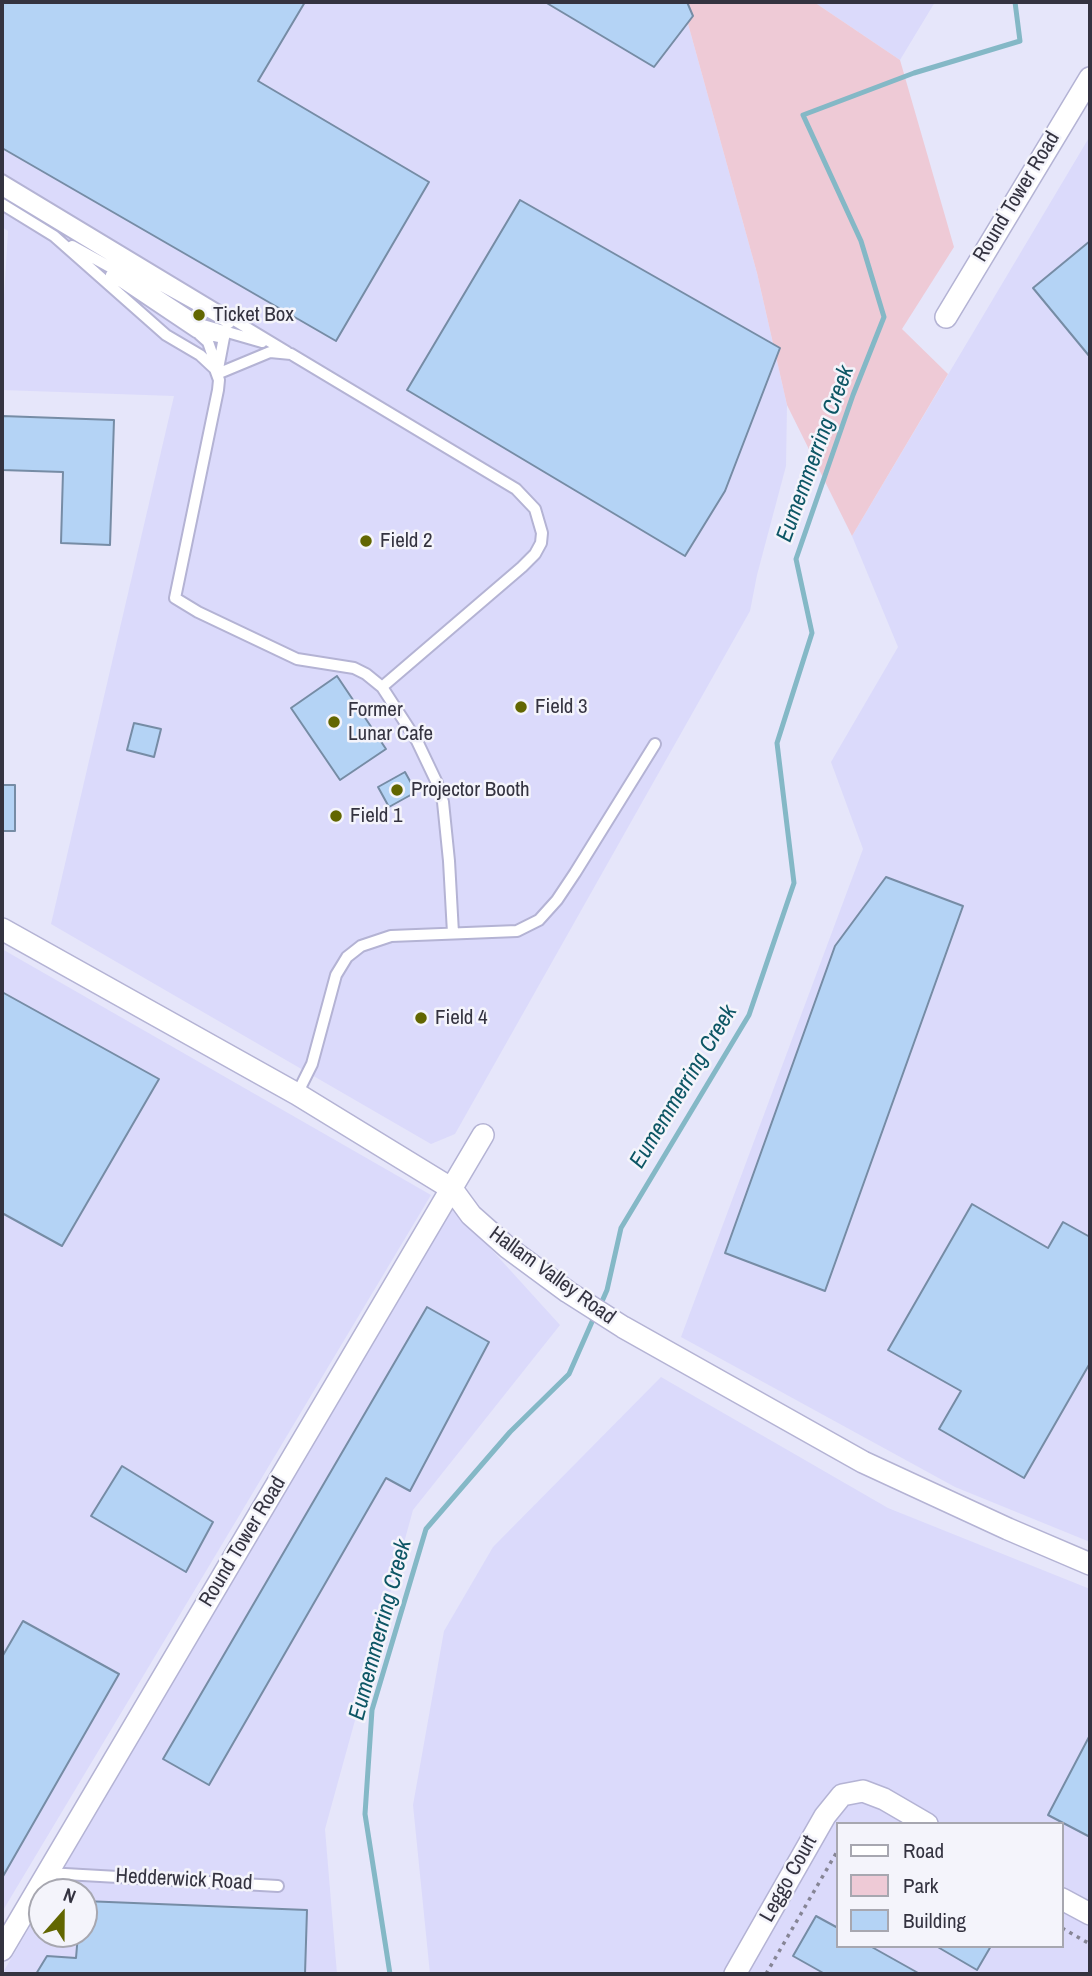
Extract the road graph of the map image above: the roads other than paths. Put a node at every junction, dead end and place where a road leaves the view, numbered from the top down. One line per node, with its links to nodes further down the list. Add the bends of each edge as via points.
1 (1090, 78): 7 (street, Round Tower Road)
2 (2, 180): 6 (lane)
3 (2, 190): 6 (lane)
4 (2, 204): 5 (lane)
5 (54, 236): 9 (lane); 12 (lane, via 166,335 209,362)
6 (212, 310): 8 (lane); 10 (lane); 11 (lane)
7 (946, 317)
8 (222, 319): 10 (lane); 11 (lane)
9 (200, 328): 10 (lane); 12 (lane, via 213,351)
10 (222, 336): 11 (lane, via 251,338); 12 (lane)
11 (290, 354): 12 (lane, via 270,352); 13 (lane, via 516,489 536,509 540,521 541,543 527,564)
12 (217, 374): 13 (lane, via 218,390 175,598 297,659 354,668)
13 (382, 687): 16 (lane, via 417,741 443,802)
14 (655, 744): 16 (lane, via 575,873 539,920 517,931)
15 (2, 929): 17 (street, Hallam Valley Road)
16 (453, 933): 17 (lane, via 385,937 347,957 326,1005 313,1064)
17 (297, 1094): 19 (street, Hallam Valley Road)
18 (484, 1135): 19 (street, Round Tower Road)
19 (452, 1189): 20 (street, Hallam Valley Road, via 498,1239 623,1327 863,1462); 22 (street, Round Tower Road)
20 (1090, 1564)
21 (924, 1822): 27 (street, Leggo Court, via 863,1791 842,1795 825,1816)
22 (47, 1873): 23 (lane, Hedderwick Road); 26 (street, Round Tower Road)
23 (278, 1886)
24 (1064, 1900): 25 (street)
25 (1090, 1914)
26 (2, 1950)
27 (735, 1974)

